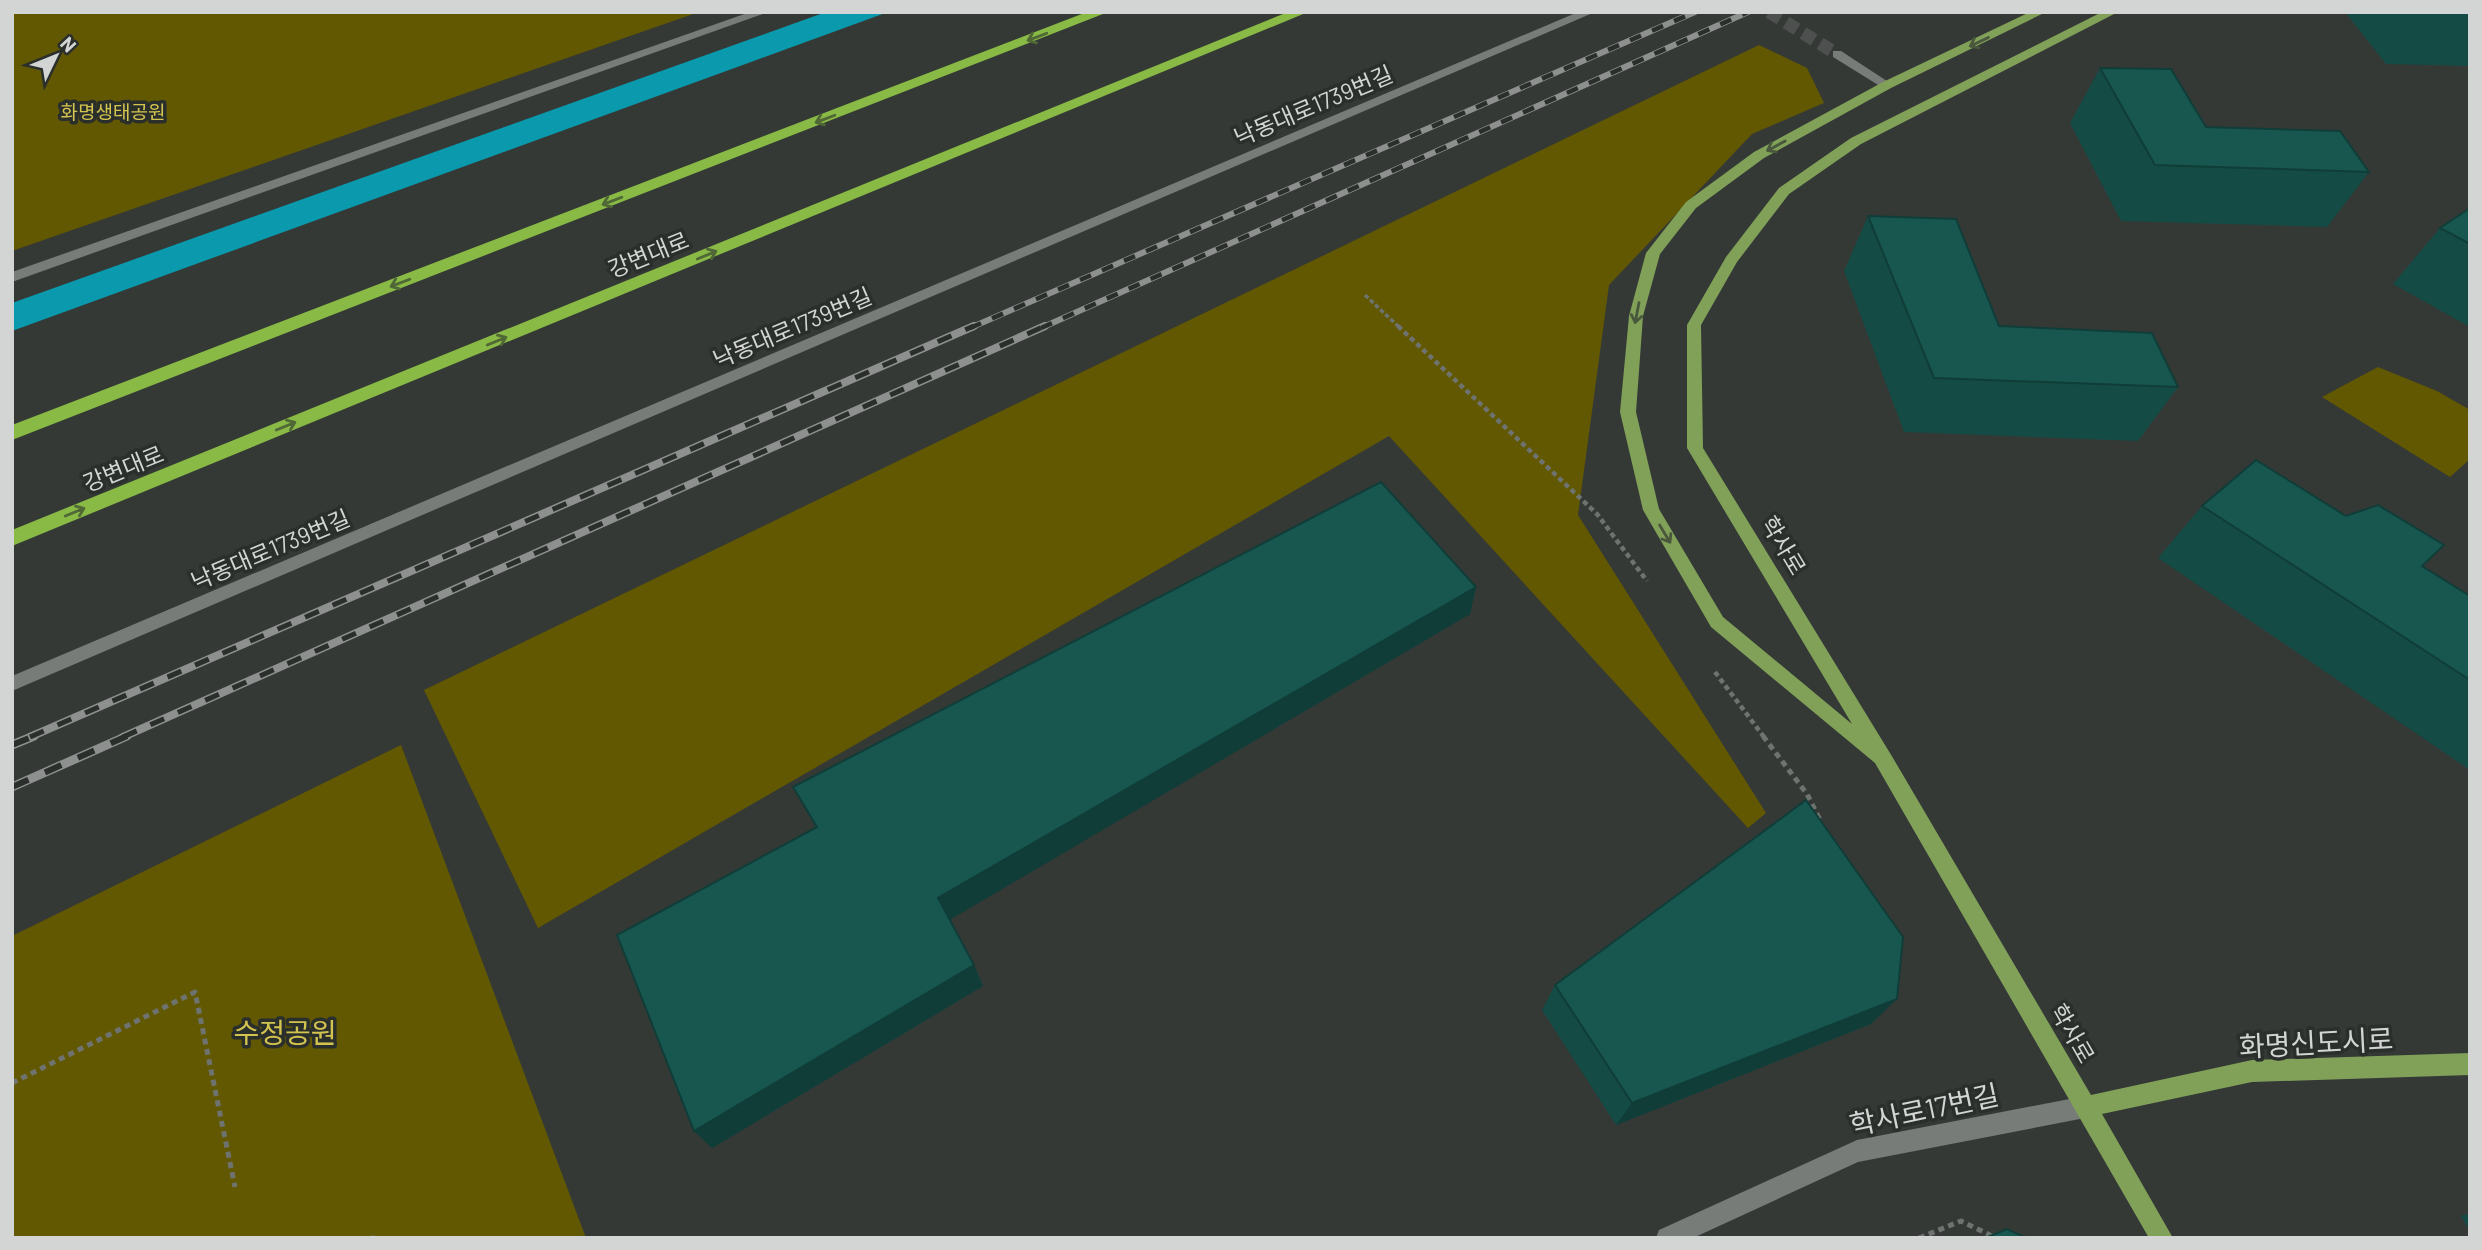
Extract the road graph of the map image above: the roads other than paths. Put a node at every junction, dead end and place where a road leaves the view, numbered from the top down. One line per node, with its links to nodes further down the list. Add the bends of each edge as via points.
1 (762, 12): 9 (street)
2 (1101, 12): 10 (highway, one-way to 10)
3 (1301, 12): 11 (highway, 강변대로, one-way to 3)
4 (1589, 12): 12 (street, 낙동대로1739번길)
5 (2040, 12): 8 (main road, one-way to 8)
6 (2112, 12): 13 (main road, 학사로, via 1856,141 1784,191 1731,260 1694,325 1695,448)
7 (1838, 54): 8 (street)
8 (1887, 85): 13 (main road, one-way to 13, via 1759,155 1691,205 1668,234 1653,253 1636,316 1628,412 1651,510 1717,622)
9 (12, 277)
10 (12, 433)
11 (12, 538)
12 (12, 684)
13 (1886, 764): 15 (main road, 학사로)
14 (2470, 1064): 15 (main road, 화명신도시로, via 2252,1071)
15 (2085, 1107): 16 (street, 학사로17번길, via 1857,1151); 17 (main road, 학사로)
16 (1667, 1238)
17 (2162, 1238)

